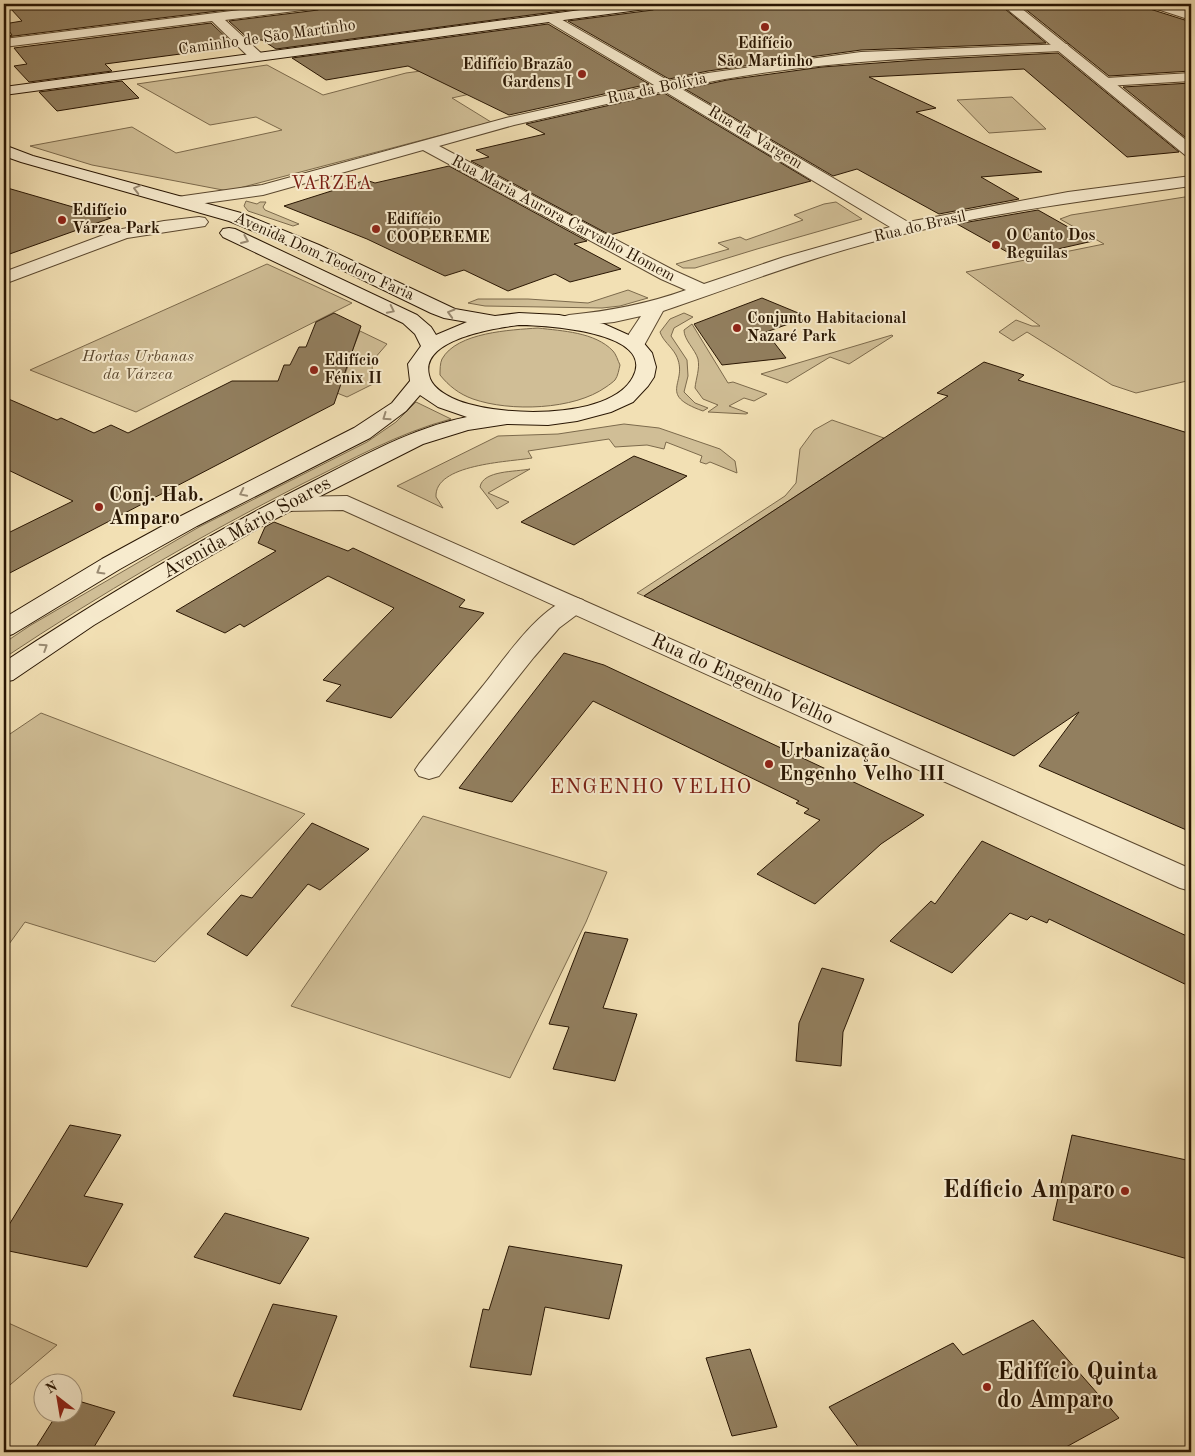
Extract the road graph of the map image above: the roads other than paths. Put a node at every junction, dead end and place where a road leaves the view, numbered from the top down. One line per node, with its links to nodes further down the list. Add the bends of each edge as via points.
1 (318, 4): 6 (street)
2 (653, 4): 7 (street, Caminho de São Martinho)
3 (1008, 4): 9 (street)
4 (1156, 4): 5 (street)
5 (1191, 16)
6 (214, 17): 8 (street); 10 (street)
7 (552, 18): 10 (street, Caminho de São Martinho); 13 (street, Rua da Vargem)
8 (4, 44)
9 (1062, 47): 12 (street); 13 (street, Rua da Bolívia, via 861,56)
10 (257, 57): 14 (street, Caminho de São Martinho)
11 (1191, 77): 12 (street)
12 (1106, 82): 17 (street)
13 (667, 85): 15 (street, Rua da Bolívia, via 511,121); 25 (street, Rua da Vargem)
14 (4, 91)
15 (425, 145): 20 (street, Rua da Bolívia); 28 (street, Rua Maria Aurora Carvalho Homem)
16 (4, 150): 21 (street, Avenida Dom Teodoro Faria, one-way to 16, via 65,170)
17 (1191, 152)
18 (20, 174): 22 (street, Avenida Dom Teodoro Faria)
19 (1191, 181): 25 (street, Rua do Brasil, via 1068,197)
20 (262, 190): 21 (street, Rua da Bolívia); 23 (street, Rua da Bolívia, via 238,202 233,209)
21 (184, 201): 23 (street, Avenida Dom Teodoro Faria)
22 (156, 208): 24 (street, Avenida Dom Teodoro Faria); 26 (street, via 147,219)
23 (235, 216): 30 (street, Avenida Dom Teodoro Faria, one-way to 23, via 444,311 305,245)
24 (199, 222): 26 (street); 33 (street, Avenida Dom Teodoro Faria, one-way to 33, via 279,255 410,319 424,331)
25 (905, 228): 28 (street, Rua do Brasil, via 790,261)
26 (124, 234): 27 (street)
27 (4, 278)
28 (702, 291): 29 (street, Rua do Brasil)
29 (656, 307): 31 (street, Rua do Brasil); 32 (street)
30 (499, 321): 31 (street); 33 (street, via 469,328)
31 (570, 321): 32 (street, via 607,330)
32 (635, 345): 35 (street, via 645,359 646,374 628,396 594,410 568,416)
33 (431, 346): 34 (street, via 421,358 417,370)
34 (420, 382): 35 (street, via 437,399 450,405); 40 (street, Avenida Mário Soares, one-way to 40, via 399,407 362,433 189,521)
35 (505, 418): 36 (street, Avenida Mário Soares, via 466,424 415,439)
36 (347, 473): 37 (street); 38 (street, Avenida Mário Soares)
37 (347, 503): 38 (street, Rua do Engenho Velho); 39 (street, Rua do Engenho Velho)
38 (286, 504): 41 (street, Avenida Mário Soares, one-way to 38, via 93,615)
39 (574, 605): 42 (street, via 550,623 525,650); 43 (street, Rua do Engenho Velho)
40 (4, 629)
41 (4, 674)
42 (429, 770)
43 (1191, 881)

